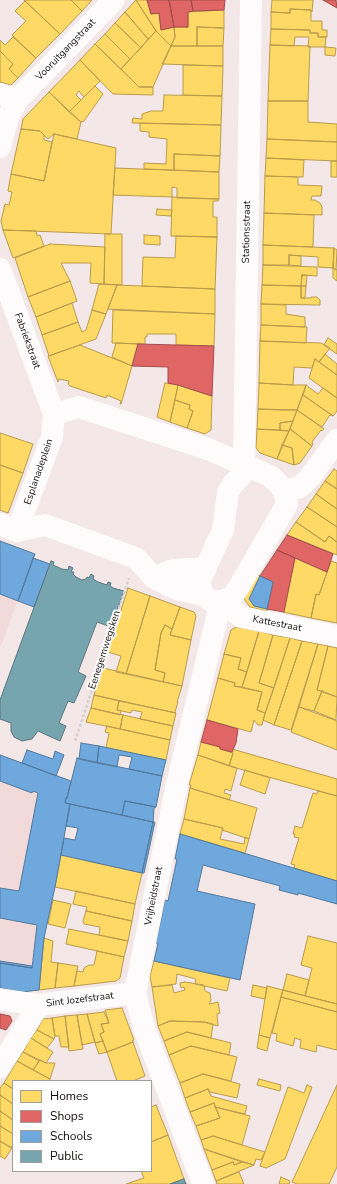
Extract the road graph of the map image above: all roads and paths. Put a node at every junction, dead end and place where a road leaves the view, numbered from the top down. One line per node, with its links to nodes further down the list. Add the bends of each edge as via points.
1 (114, 0): 3 (street, Vooruitgangstraat)
2 (251, 0): 8 (street, Stationsstraat)
3 (9, 97): 4 (street, Vooruitgangstraat, via 8,117)
4 (0, 147)
5 (0, 269): 6 (street, Fabriekstraat)
6 (54, 414): 8 (street, via 79,407 208,449); 10 (street, Esplanadeplein, via 52,437)
7 (337, 440): 9 (street, via 300,487)
8 (244, 464): 9 (street, via 270,476); 12 (street, via 240,477 228,492 223,530)
9 (284, 491): 14 (street, via 287,504 239,587 232,597)
10 (9, 528): 11 (street, Esplanadeplein, via 45,525)
11 (136, 558): 13 (street, Esplanadeplein); 16 (path, Eenegemwegsken)
12 (206, 568): 13 (street, via 173,570); 14 (street, via 199,582)
13 (154, 578): 14 (street, Esplanadeplein, via 177,589)
14 (212, 598): 15 (street, Kattestraat, via 240,617); 17 (street, Vrijheidstraat)
15 (337, 636)
16 (75, 741)
17 (135, 993): 19 (street, Sint Jozefstraat); 21 (street, Vrijheidstraat, via 144,1028)
18 (0, 998): 19 (street, Sint Jozefstraat)
19 (39, 1005): 20 (street)
20 (0, 1067)
21 (203, 1184)

